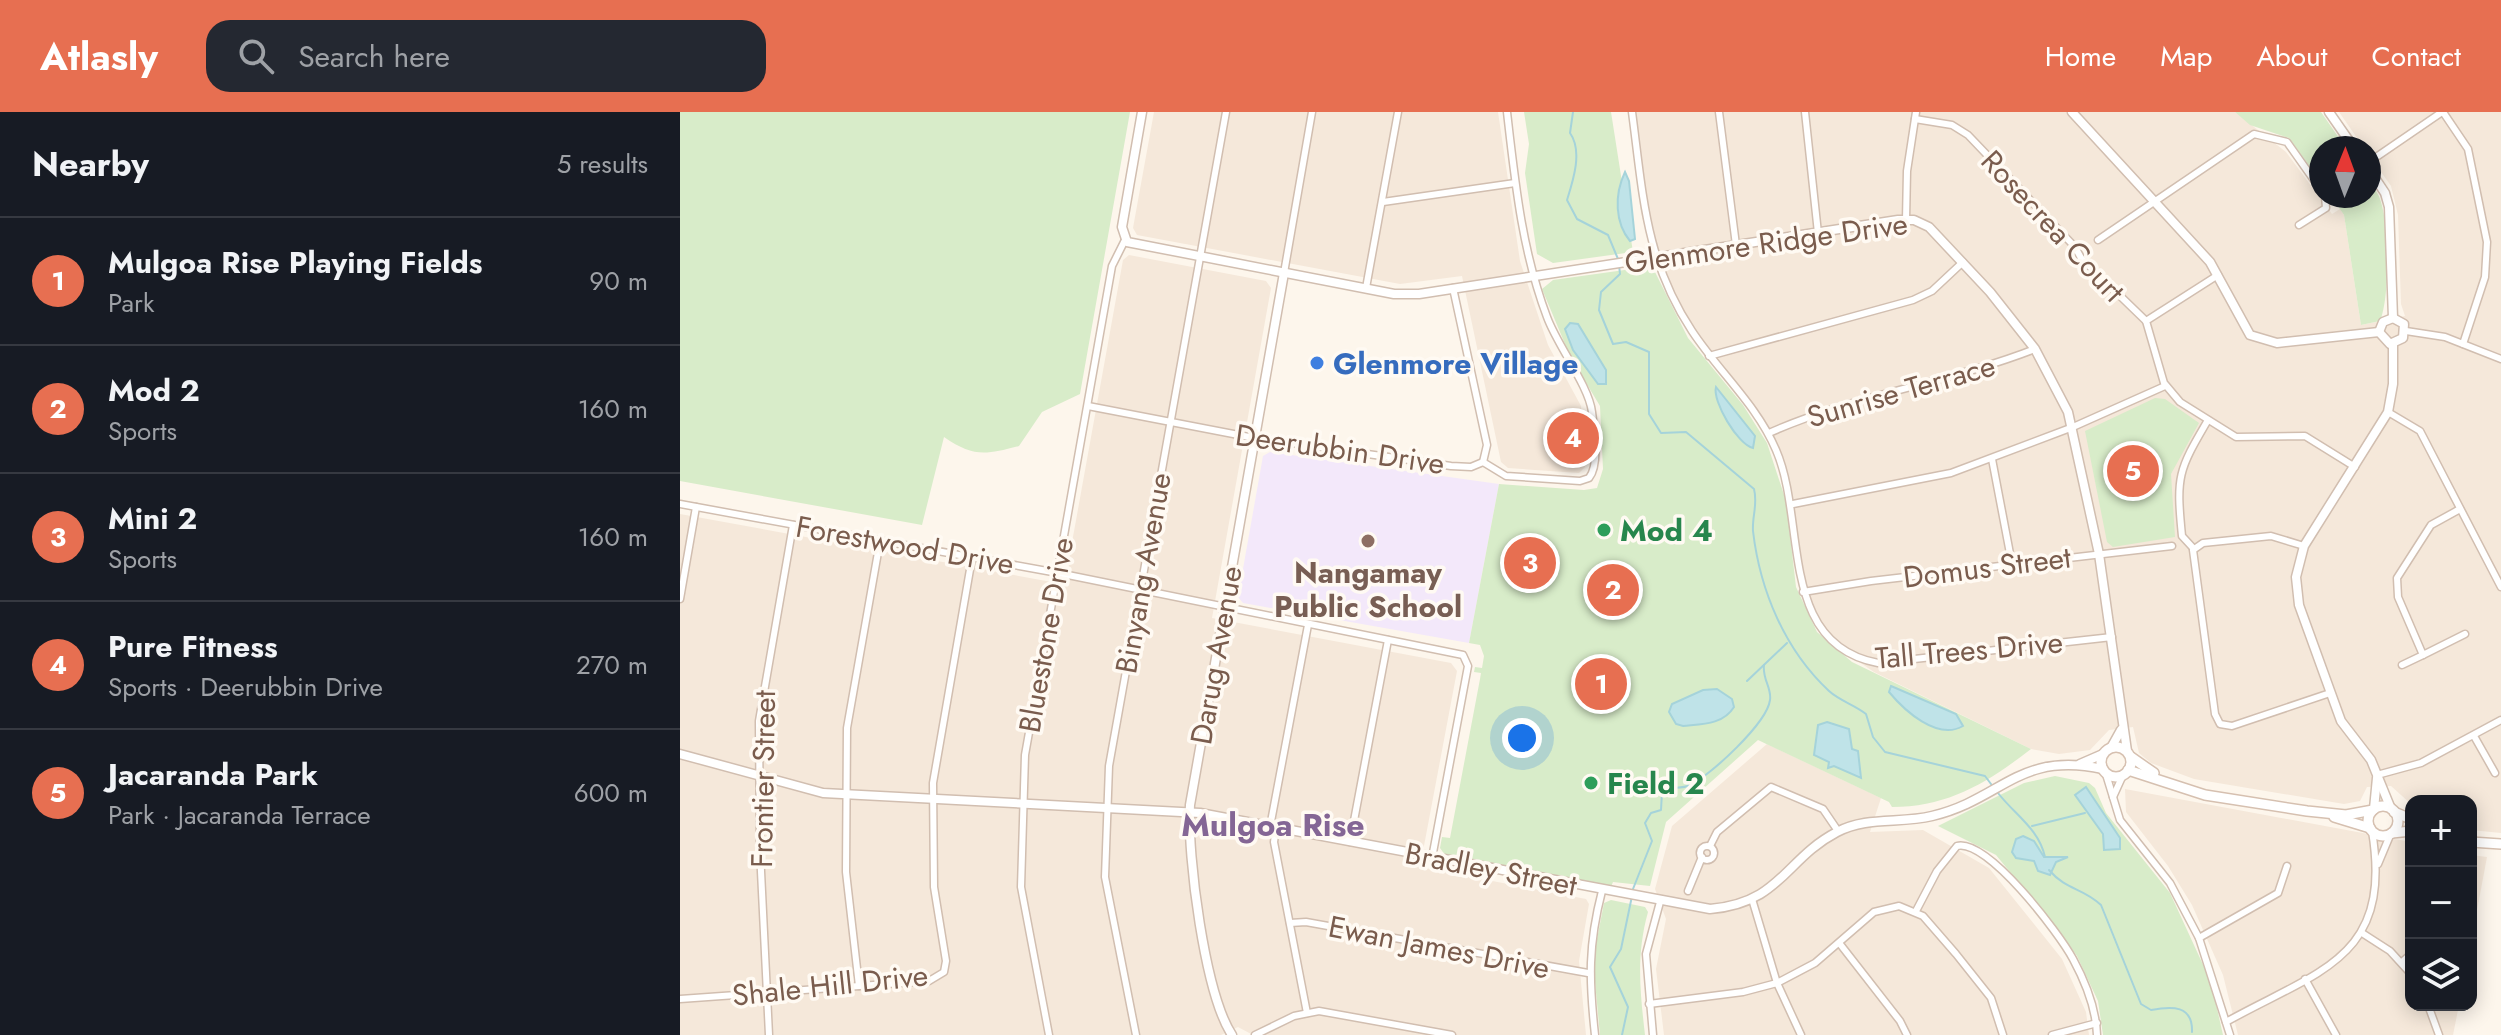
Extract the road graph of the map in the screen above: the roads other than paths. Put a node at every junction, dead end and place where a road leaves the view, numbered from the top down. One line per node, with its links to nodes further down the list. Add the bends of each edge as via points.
1 (1142, 112): 24 (street, via 1123,219)
2 (1226, 112): 27 (street, Binyang Avenue)
3 (1312, 112): 30 (street)
4 (1398, 112): 19 (street)
5 (1507, 112): 16 (street, Deerubbin Drive)
6 (1632, 112): 28 (street, Tall Trees Drive)
7 (1719, 112): 26 (street)
8 (1805, 112): 23 (street)
9 (2072, 112): 18 (street)
10 (2329, 112): 13 (street)
11 (2443, 112): 14 (street); 40 (street, via 2468,149 2487,242 2485,277)
12 (1916, 116): 21 (street); 36 (street, Rosecrea Court, via 1968,135)
13 (2346, 136)
14 (2381, 154)
15 (2309, 173): 18 (street, via 2288,143 2257,133)
16 (1515, 183): 19 (street); 32 (street, Deerubbin Drive)
17 (2381, 187): 35 (street, via 2389,207)
18 (2154, 201): 25 (street); 31 (street)
19 (1383, 202): 33 (street)
20 (2325, 208): 22 (street)
21 (1906, 220): 23 (street, Glenmore Ridge Drive); 29 (street, Glenmore Ridge Drive, via 1929,227)
22 (2299, 225)
23 (1818, 233): 26 (street, Glenmore Ridge Drive)
24 (1125, 240): 27 (street, Glenmore Ridge Drive); 45 (street, Bluestone Drive, via 1114,259)
25 (2098, 240)
26 (1736, 245): 28 (street, Glenmore Ridge Drive)
27 (1200, 256): 30 (street, Glenmore Ridge Drive); 48 (street, Binyang Avenue)
28 (1654, 257): 32 (street, Glenmore Ridge Drive); 42 (street, Tall Trees Drive)
29 (1963, 262): 41 (street, Glenmore Ridge Drive); 42 (street, via 1919,298)
30 (1284, 273): 33 (street, Glenmore Ridge Drive); 51 (street, Darug Avenue)
31 (2218, 275): 36 (street); 38 (street, via 2242,326 2261,341)
32 (1532, 276): 34 (street, Glenmore Ridge Drive); 53 (street, Deerubbin Drive, via 1552,330 1591,404 1594,470 1583,481 1513,477)
33 (1366, 288): 34 (street, Glenmore Ridge Drive, via 1402,295)
34 (1453, 288): 53 (street, via 1487,445)
35 (2393, 318): 37 (street); 38 (street, via 2383,322)
36 (2146, 321): 44 (street)
37 (2406, 331): 39 (street); 40 (street)
38 (2379, 332): 39 (street)
39 (2393, 344): 46 (street)
40 (2463, 344): 43 (street)
41 (2035, 349): 49 (street, Glenmore Ridge Drive); 50 (street, Sunrise Terrace)
42 (1709, 356): 50 (street, Tall Trees Drive)
43 (2501, 359)
44 (2165, 386): 47 (street); 49 (street)
45 (1088, 406): 48 (street, Deerubbin Drive); 67 (street, Bluestone Drive)
46 (2388, 412): 54 (street); 58 (street, via 2420,431)
47 (2208, 420): 54 (street, via 2241,438 2305,436); 63 (street, via 2178,480 2181,534)
48 (1170, 422): 51 (street, Deerubbin Drive); 69 (street, Binyang Avenue)
49 (2073, 427): 52 (street); 64 (street, Glenmore Ridge Drive)
50 (1769, 433): 56 (street, Tall Trees Drive)
51 (1256, 438): 53 (street, Deerubbin Drive, via 1457,466); 72 (street, Darug Avenue)
52 (1992, 459): 56 (street, via 1926,479); 66 (street)
53 (1483, 462)
54 (2355, 467): 62 (street)
55 (680, 504): 57 (street, Forestwood Drive)
56 (1793, 504): 70 (street, Tall Trees Drive)
57 (696, 507): 59 (street, Forestwood Drive); 71 (street)
58 (2460, 509): 68 (street); 77 (street, via 2431,525 2397,578 2398,597)
59 (793, 525): 60 (street, Forestwood Drive); 90 (street, Frontier Street, via 763,686)
60 (880, 541): 65 (street, Forestwood Drive); 92 (street, via 847,728)
61 (2172, 546): 64 (street, Domus Street)
62 (2304, 546): 63 (street, via 2271,536 2203,543); 79 (street, via 2296,591)
63 (2194, 549): 79 (street, via 2219,723 2240,724)
64 (2099, 554): 66 (street, Domus Street); 75 (street, Glenmore Ridge Drive)
65 (972, 558): 67 (street, Forestwood Drive); 95 (street, Shale Hill Drive, via 937,739)
66 (2012, 564): 70 (street, Domus Street)
67 (1058, 573): 69 (street, Forestwood Drive); 96 (street, Bluestone Drive, via 1027,739)
68 (2501, 587)
69 (1140, 592): 72 (street, Forestwood Drive); 97 (street, Binyang Avenue, via 1112,746)
70 (1803, 592): 75 (street, Tall Trees Drive, via 1817,623 1834,642 1855,657 1878,663)
71 (680, 599)
72 (1225, 609): 73 (street, Forestwood Drive); 100 (street, Darug Avenue)
73 (1308, 625): 76 (street, Forestwood Drive); 103 (street)
74 (2465, 634): 77 (street)
75 (2112, 637): 81 (street, Glenmore Ridge Drive)
76 (1388, 640): 108 (street); 111 (street, Forestwood Drive, via 1467,658)
77 (2423, 655): 78 (street)
78 (2402, 665)
79 (2330, 693): 91 (street, via 2344,728 2367,754)
80 (2501, 720): 82 (street)
81 (2121, 729): 83 (street); 85 (street, Glenmore Ridge Drive)
82 (2474, 736): 89 (street); 91 (street, via 2408,768)
83 (2107, 751): 85 (main road); 86 (street, Bradley Street); 87 (main road)
84 (680, 754): 90 (street, Bradley Street)
85 (2129, 754): 88 (main road); 93 (main road, via 2155,774)
86 (2079, 764): 87 (street, Bradley Street); 105 (street, Bradley Street, via 2035,768 1936,816 1868,822)
87 (2104, 770): 88 (main road, via 2115,776); 94 (street)
88 (2126, 772): 93 (main road); 94 (street)
89 (2495, 773)
90 (759, 775): 92 (street, Bradley Street); 130 (street, Frontier Street)
91 (2377, 776): 98 (street); 99 (street)
92 (845, 795): 95 (street, Bradley Street); 129 (street, via 846,872)
93 (2220, 795): 101 (main road)
94 (2113, 797): 121 (street, via 2120,820 2170,883)
95 (932, 799): 96 (street, Bradley Street); 129 (street, Shale Hill Drive, via 934,887 945,969 933,980)
96 (1023, 804): 97 (street, Bradley Street); 138 (street, Bluestone Drive, via 1021,887)
97 (1107, 809): 100 (street, Bradley Street); 139 (street, Binyang Avenue, via 1107,887)
98 (2373, 810): 99 (main road); 101 (main road); 104 (main road)
99 (2393, 810): 102 (main road); 107 (main road, via 2397,824)
100 (1190, 812): 103 (street, Bradley Street); 140 (street, Darug Avenue, via 1196,894 1218,1005)
101 (2320, 813): 104 (main road)
102 (2405, 816)
103 (1273, 827): 108 (street, Bradley Street); 119 (street)
104 (2371, 830): 107 (main road, via 2381,836); 112 (street)
105 (1838, 831): 115 (street, via 1823,809 1771,787 1702,849); 116 (street, Bradley Street, via 1775,886)
106 (2405, 832): 107 (main road)
107 (2391, 833): 112 (street)
108 (1350, 842): 111 (street, Bradley Street)
109 (2477, 842): 110 (main road)
110 (2501, 844)
111 (1432, 858): 114 (street, Bradley Street)
112 (2378, 864): 120 (street, via 2371,913)
113 (2287, 866): 121 (street, via 2278,893)
114 (1602, 891): 117 (street, Bradley Street); 126 (street)
115 (1688, 891)
116 (1752, 899): 117 (street, Bradley Street, via 1710,909); 128 (street)
117 (1660, 902): 132 (street, via 1646,954)
118 (1916, 911): 122 (street, via 1883,907); 136 (street, via 1957,846 1988,856 2069,952); 147 (street, via 1991,998)
119 (1290, 923): 126 (street, Ewan James Drive); 134 (street)
120 (2362, 933): 124 (street); 127 (street, via 2352,949)
121 (2199, 938): 135 (street)
122 (1840, 944): 128 (street); 146 (street)
123 (2405, 959): 124 (street)
124 (2402, 962): 125 (street)
125 (2405, 966)
126 (1588, 973): 143 (street)
127 (2305, 979): 135 (street); 151 (street)
128 (1777, 983): 132 (street); 145 (street)
129 (859, 986): 130 (street, Shale Hill Drive)
130 (767, 993): 131 (street, Shale Hill Drive); 137 (street, Frontier Street)
131 (680, 999)
132 (1649, 1004): 144 (street)
133 (2430, 1011): 152 (street)
134 (1307, 1013): 141 (street); 142 (street, via 1336,1013)
135 (2226, 1022): 150 (street)
136 (2097, 1023): 148 (street); 149 (street)
137 (769, 1035)
138 (1049, 1035)
139 (1136, 1035)
140 (1232, 1035)
141 (1255, 1035)
142 (1452, 1035)
143 (1595, 1035)
144 (1653, 1035)
145 (1801, 1035)
146 (1907, 1035)
147 (2003, 1035)
148 (2052, 1035)
149 (2097, 1035)
150 (2230, 1035)
151 (2336, 1035)
152 (2439, 1035)

